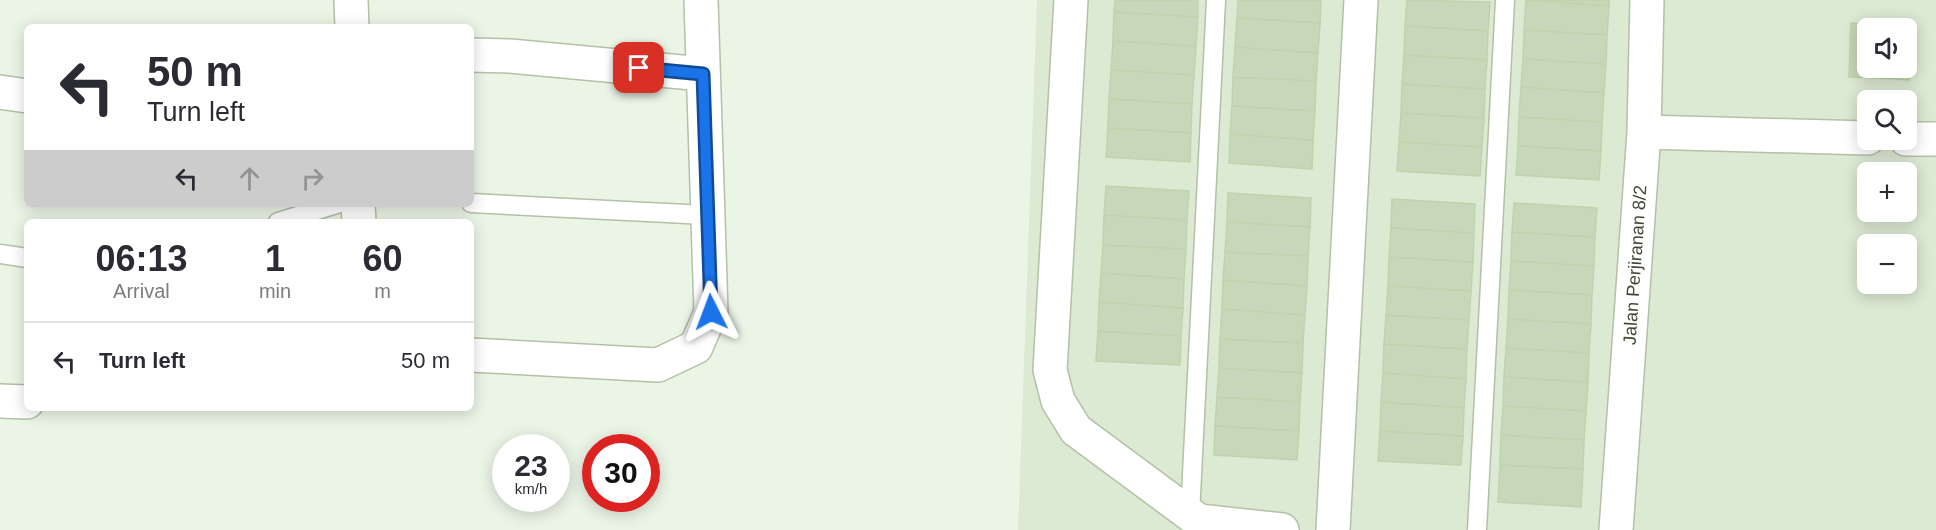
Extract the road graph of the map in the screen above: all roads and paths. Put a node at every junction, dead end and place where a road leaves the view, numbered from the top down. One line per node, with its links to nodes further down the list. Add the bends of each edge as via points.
1 (351, 0): 8 (street)
2 (700, 0): 10 (street)
3 (1071, 0): 26 (street, via 1050,370 1058,401 1076,430)
4 (1216, 0): 26 (lane)
5 (1361, 0): 28 (street)
6 (1504, 0): 29 (lane)
7 (1647, 0): 13 (street, Jalan Perjiranan 8/2)
8 (352, 24)
9 (474, 55): 10 (street)
10 (703, 74): 19 (street)
11 (0, 92): 12 (street)
12 (24, 96)
13 (1644, 132): 14 (street); 30 (street, Jalan Perjiranan 8/2)
14 (1857, 138)
15 (1917, 139): 16 (street)
16 (1936, 139)
17 (474, 203): 19 (lane)
18 (327, 207): 20 (lane)
19 (706, 215): 23 (street, via 711,312 696,347 658,365)
20 (288, 219)
21 (0, 254): 22 (lane)
22 (24, 258)
23 (474, 355)
24 (0, 401): 25 (street)
25 (24, 402)
26 (1190, 514): 27 (street, via 1199,521)
27 (1282, 530)
28 (1333, 530)
29 (1477, 530)
30 (1616, 530)

